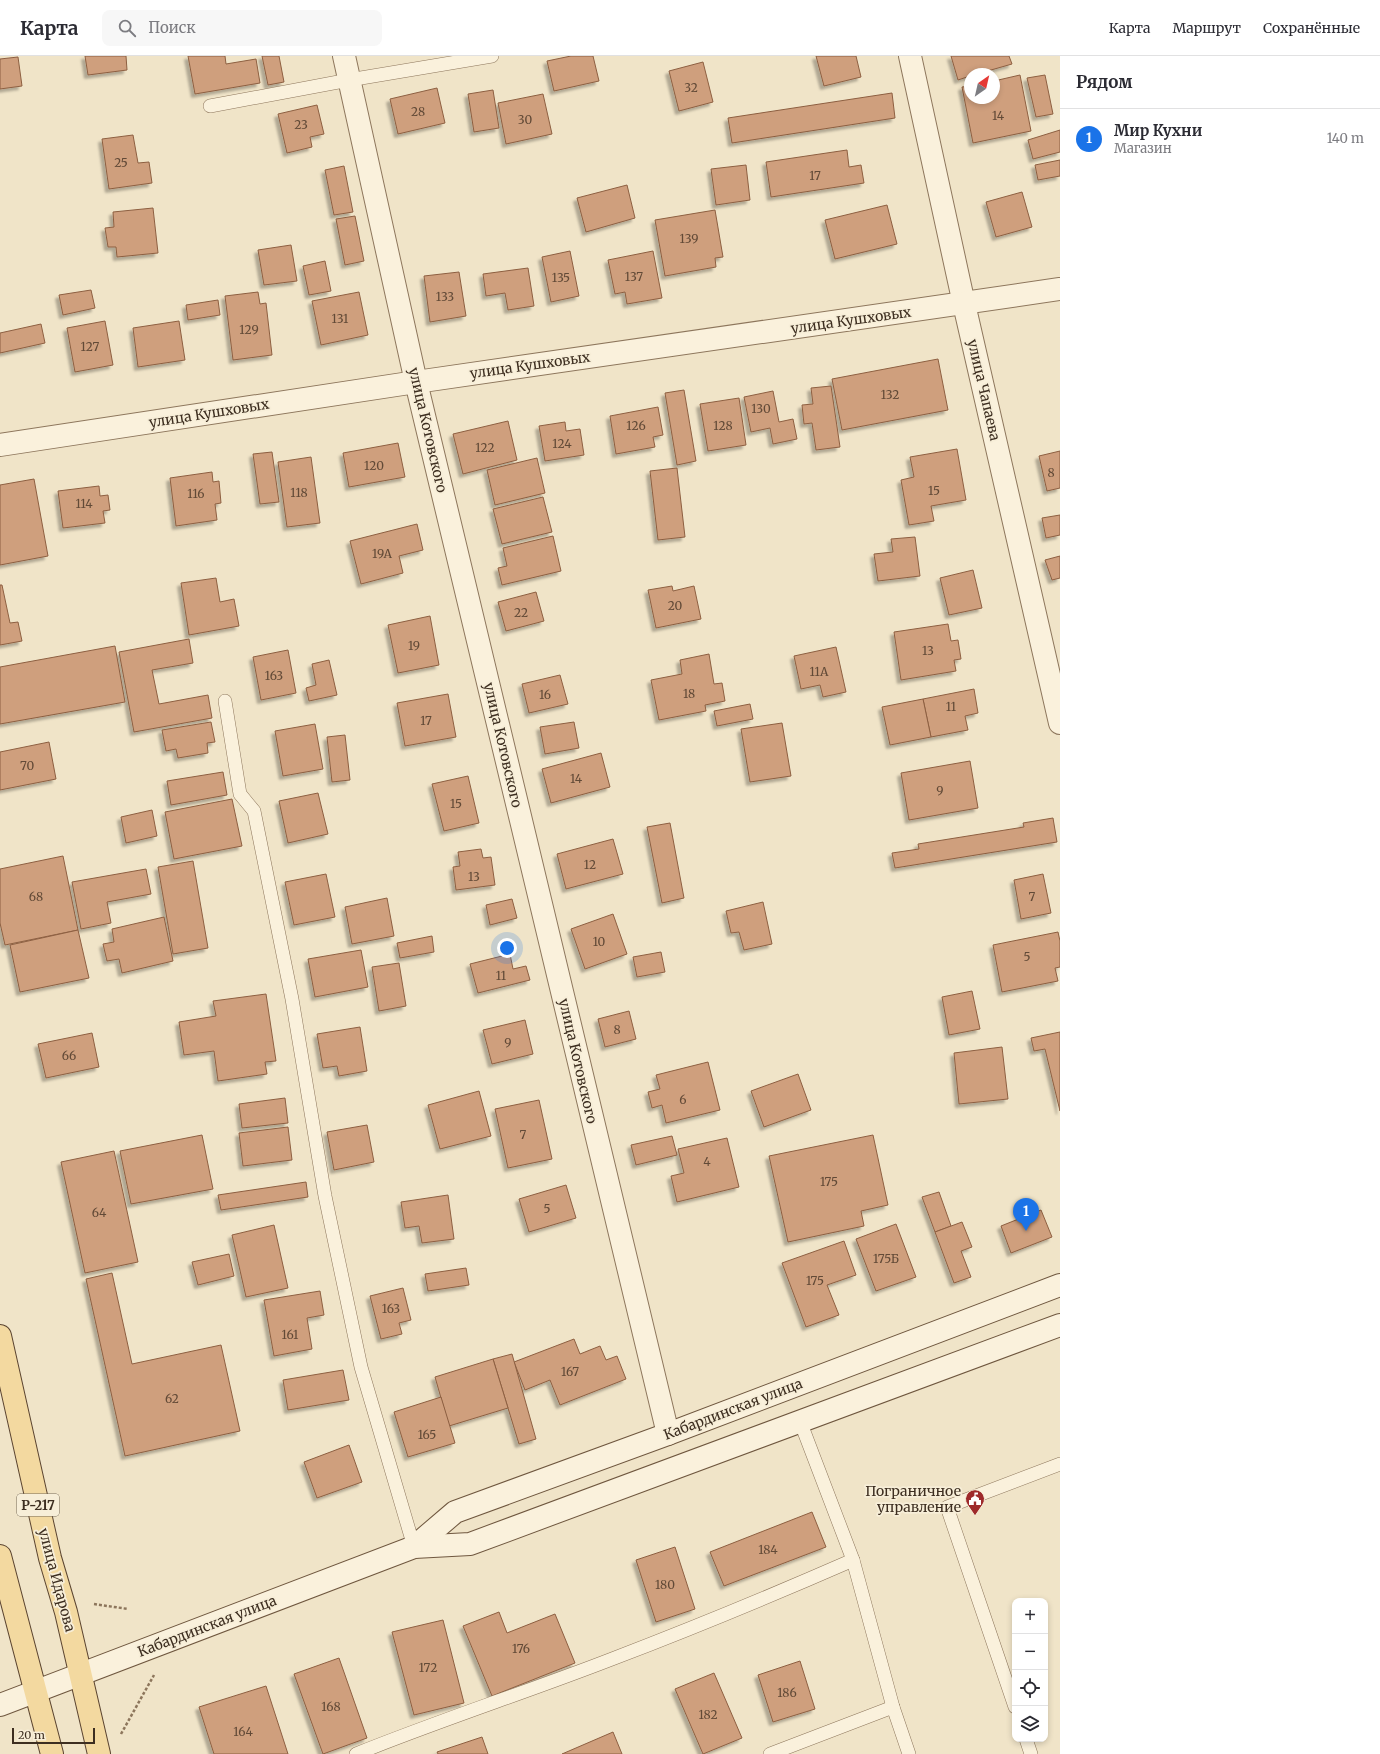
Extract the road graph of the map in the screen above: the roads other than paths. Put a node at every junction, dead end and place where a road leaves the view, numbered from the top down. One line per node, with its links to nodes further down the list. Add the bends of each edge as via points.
1 (344, 56): 4 (street, улица Котовского)
2 (492, 56): 4 (lane)
3 (910, 56): 7 (street, улица Чапаева)
4 (350, 80): 5 (lane); 8 (street, улица Котовского)
5 (210, 106)
6 (1060, 290): 7 (street, улица Кушховых)
7 (964, 304): 8 (street, улица Кушховых); 11 (street, улица Чапаева)
8 (416, 382): 9 (street, улица Кушховых); 16 (street, улица Котовского)
9 (0, 445)
10 (224, 701): 18 (lane, via 240,794 254,811 292,999 324,1196 361,1367)
11 (1060, 723)
12 (1060, 1285): 16 (street, Кабардинская улица)
13 (1060, 1325): 15 (street, Кабардинская улица)
14 (0, 1336): 21 (main road, улица Идарова / Р-217, via 50,1558)
15 (800, 1421): 18 (street, Кабардинская улица, via 470,1544); 20 (lane)
16 (668, 1434): 18 (street, Кабардинская улица, via 455,1512)
17 (1060, 1464): 24 (lane, via 947,1507)
18 (414, 1547): 21 (street, Кабардинская улица)
19 (0, 1556): 22 (main road)
20 (853, 1560): 25 (lane); 29 (lane, via 610,1660)
21 (80, 1674): 22 (street, Кабардинская улица); 28 (main road, улица Идарова / Р-217)
22 (35, 1691): 23 (street, Кабардинская улица); 27 (main road)
23 (0, 1705)
24 (1015, 1706)
25 (893, 1707): 30 (lane); 31 (lane)
26 (1027, 1742): 32 (lane)
27 (52, 1754)
28 (99, 1754)
29 (356, 1754)
30 (770, 1754)
31 (909, 1754)
32 (1031, 1754)

